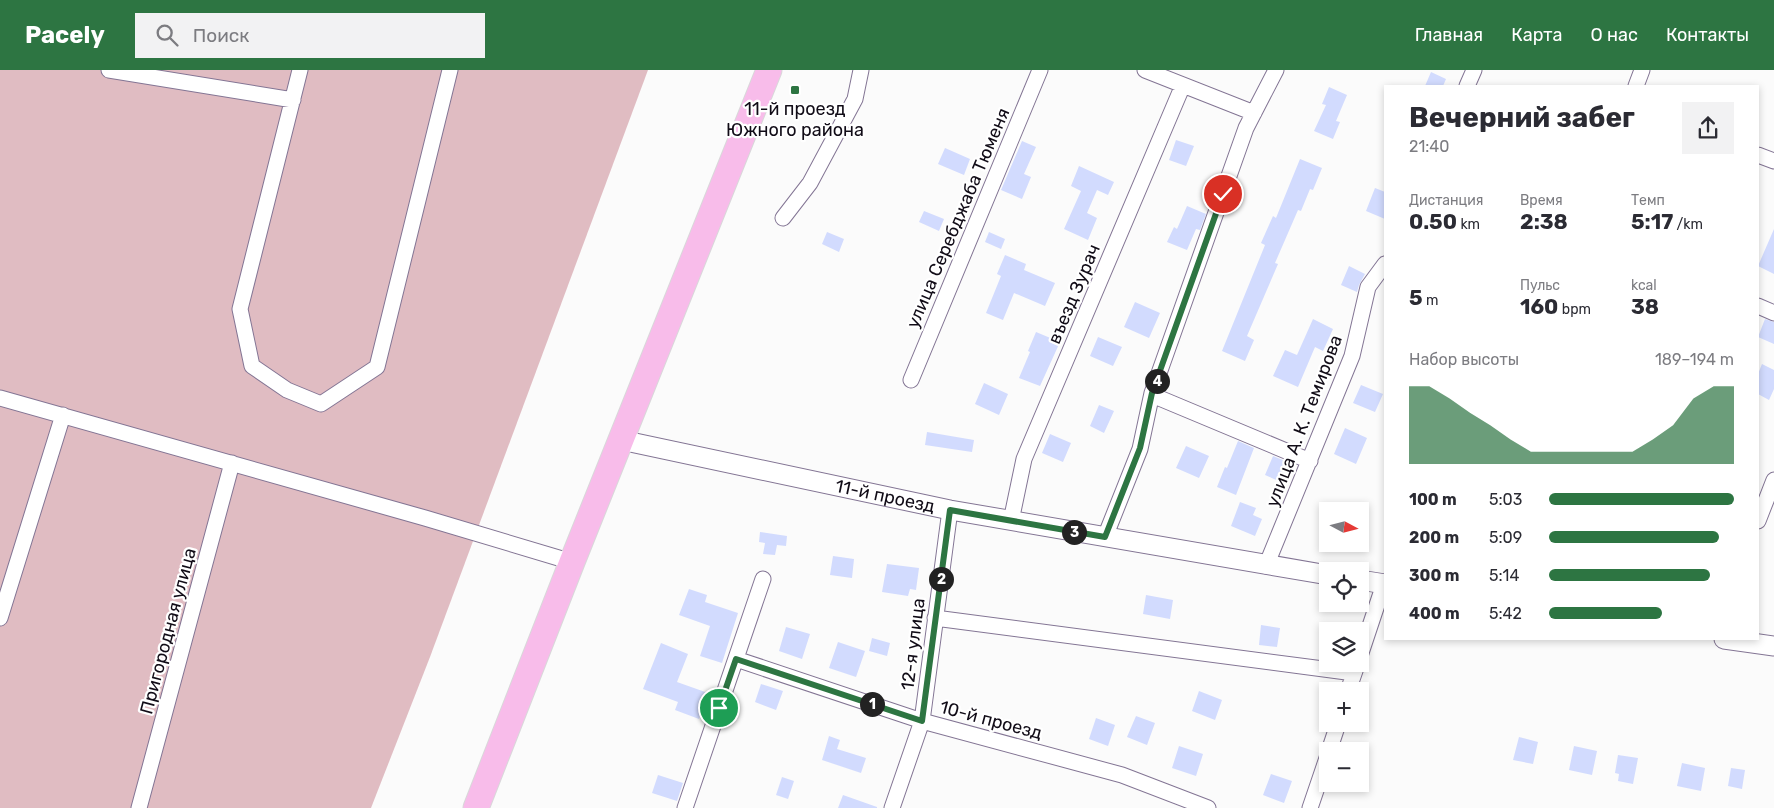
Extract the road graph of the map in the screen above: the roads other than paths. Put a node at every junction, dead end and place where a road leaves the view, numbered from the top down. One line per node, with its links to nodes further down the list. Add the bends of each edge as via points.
1 (109, 70): 14 (street)
2 (300, 70): 14 (street)
3 (450, 70): 14 (street, via 377,367 321,404 287,390 252,366 240,309)
4 (769, 70): 26 (highway)
5 (861, 70): 18 (street, via 855,100 810,183)
6 (1040, 70): 22 (street, улица Серебджаба Тюменя)
7 (1145, 70): 11 (street)
8 (1276, 70): 15 (street)
9 (1474, 70): 12 (street)
10 (1642, 70): 13 (street)
11 (1183, 85): 15 (street); 32 (street, въезд Зурач, via 1024,459)
12 (1467, 85)
13 (1636, 85)
14 (293, 100)
15 (1254, 113): 23 (street)
16 (1759, 155): 17 (street)
17 (1774, 162)
18 (782, 218)
19 (1384, 265): 27 (street, улица А. К. Темирова, via 1368,287 1352,356)
20 (1759, 306): 21 (street)
21 (1774, 312)
22 (911, 380)
23 (1152, 395): 27 (street); 33 (street, via 1140,448)
24 (0, 398): 25 (street)
25 (63, 415): 28 (street); 40 (street)
26 (621, 440): 30 (street, 11-й проезд); 34 (highway)
27 (1310, 462): 35 (street, улица А. К. Темирова)
28 (232, 463): 34 (street); 49 (street, Пригородная улица)
29 (1774, 480): 31 (street)
30 (950, 510): 32 (street, 11-й проезд); 41 (street, 12-я улица)
31 (1759, 518)
32 (1011, 521): 33 (street, 11-й проезд)
33 (1105, 537): 35 (street, 11-й проезд)
34 (572, 562): 50 (highway)
35 (1266, 566): 36 (street, 11-й проезд)
36 (1319, 574)
37 (763, 579): 45 (street)
38 (1369, 582): 39 (street)
39 (1384, 584): 42 (street)
40 (0, 618)
41 (935, 618): 46 (street); 47 (street, 12-я улица)
42 (1369, 629)
43 (1731, 640): 44 (street)
44 (1774, 646)
45 (736, 659): 47 (street, 10-й проезд); 51 (street)
46 (1319, 665)
47 (922, 721): 52 (street, 12-я улица); 53 (street, 10-й проезд, via 1122,774)
48 (1319, 780): 54 (street)
49 (139, 808)
50 (476, 808)
51 (685, 808)
52 (892, 808)
53 (1208, 808)
54 (1310, 808)

